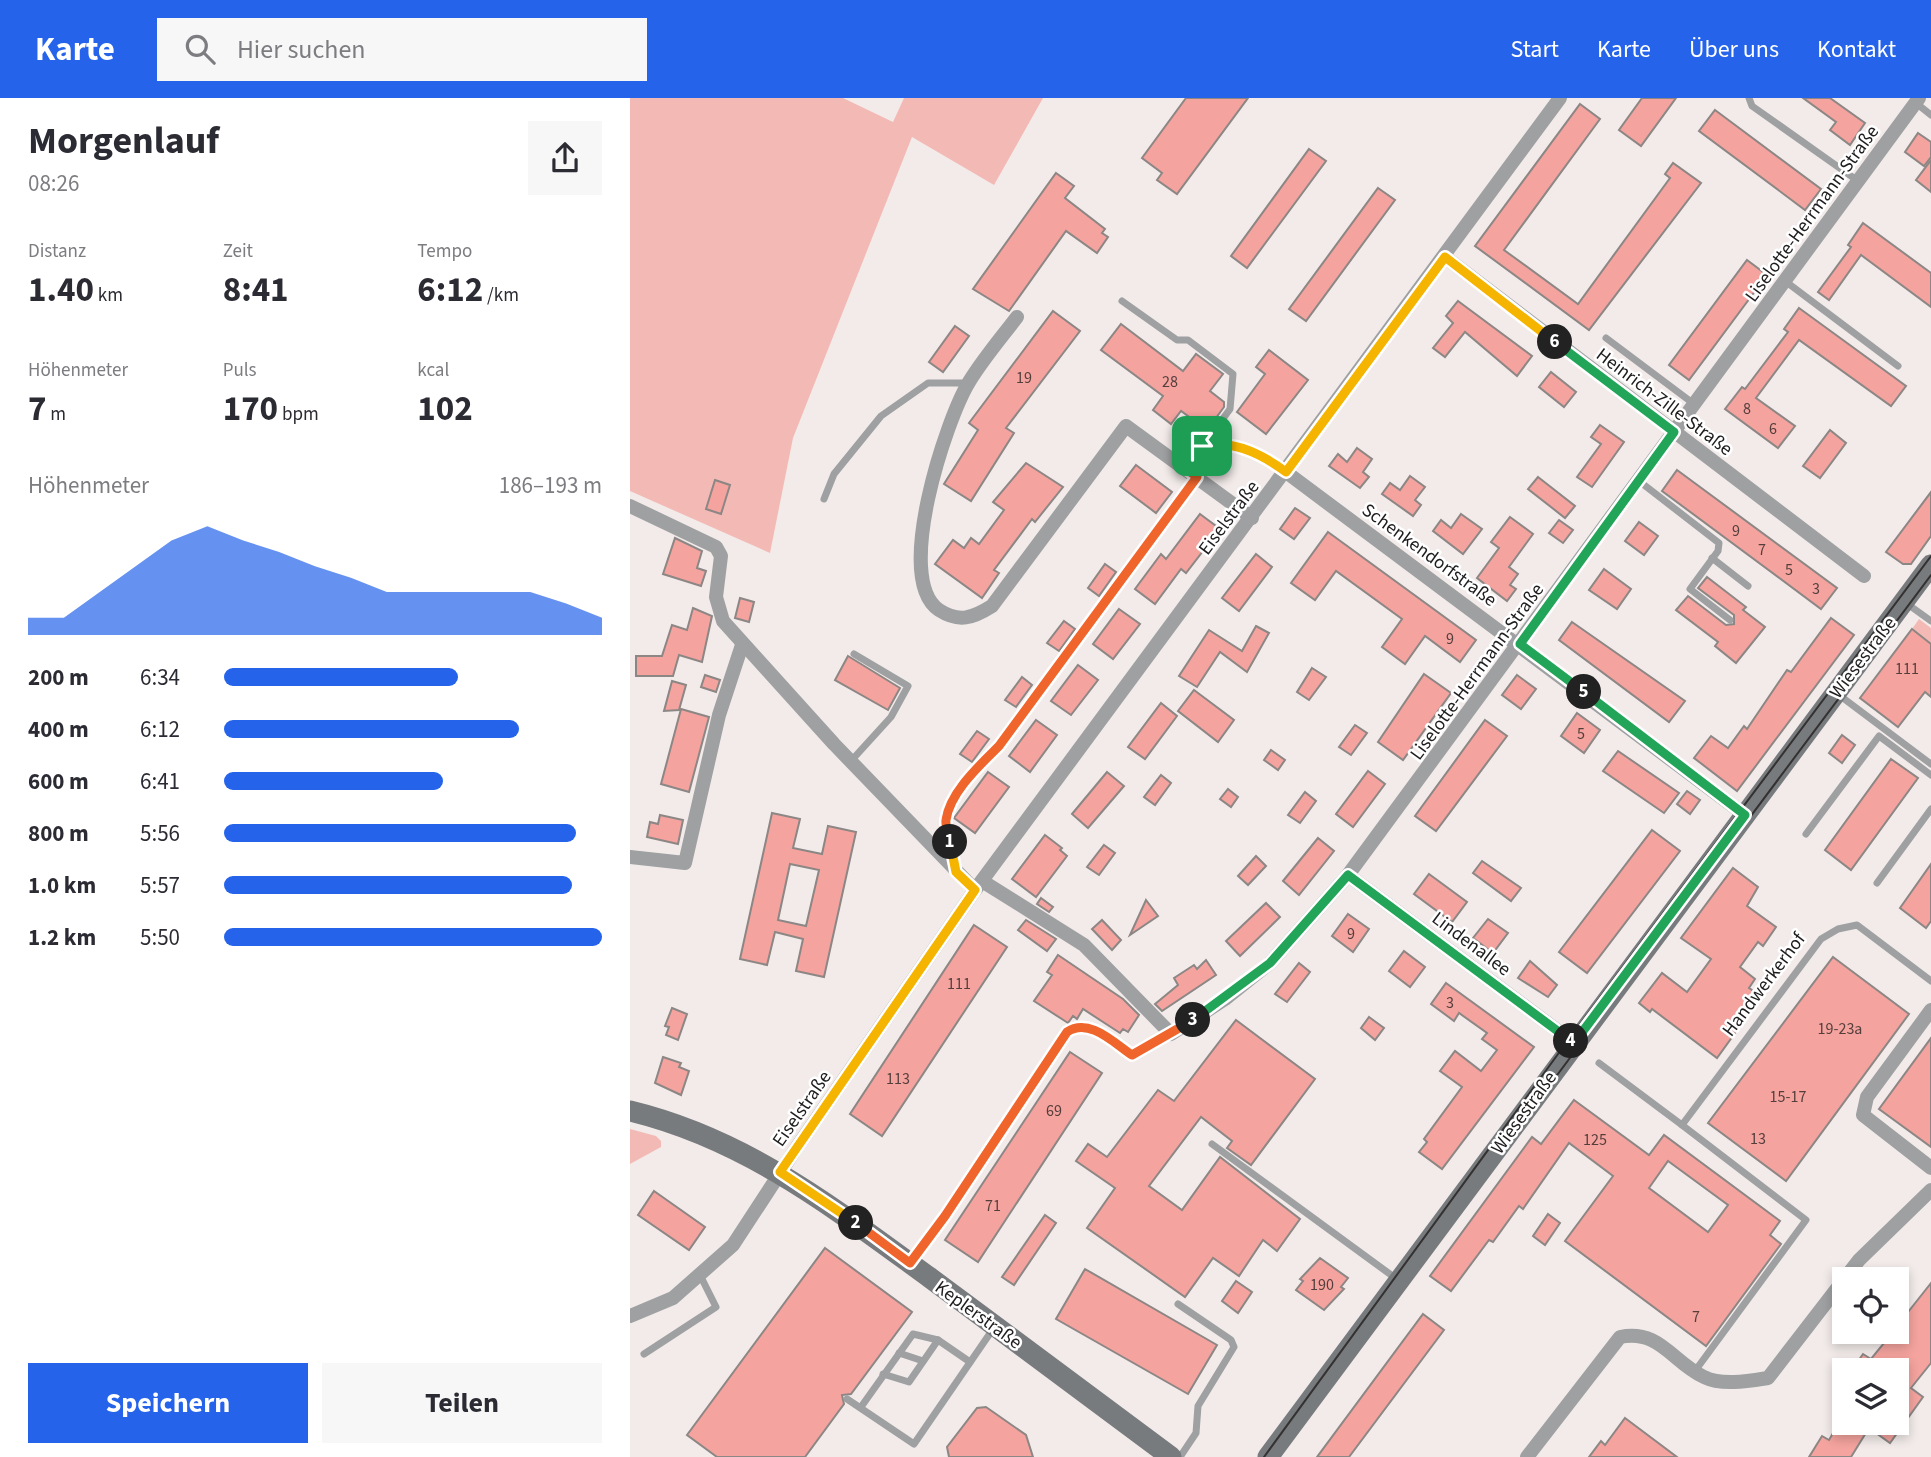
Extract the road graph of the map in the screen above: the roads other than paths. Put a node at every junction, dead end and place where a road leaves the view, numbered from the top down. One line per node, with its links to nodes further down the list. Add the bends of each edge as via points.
1 (1560, 98): 6 (street, Eiselstraße)
2 (1749, 98): 5 (lane, via 1752,106)
3 (1917, 101): 4 (lane); 5 (street, Liselotte-Herrmann-Straße)
4 (1931, 115)
5 (1858, 181): 7 (street, Liselotte-Herrmann-Straße)
6 (1445, 257): 14 (street, Heinrich-Zille-Straße); 17 (street, Eiselstraße)
7 (1785, 281): 11 (lane); 13 (street, Liselotte-Herrmann-Straße)
8 (1122, 301): 15 (lane, via 1177,341 1188,340 1233,374 1230,409)
9 (1017, 317): 12 (street)
10 (1606, 338): 13 (lane)
11 (1898, 366)
12 (968, 383): 16 (street, via 933,477 920,555 933,606 950,617 977,616 992,606 1126,426); 19 (lane, via 928,383 881,416 834,474)
13 (1694, 404): 14 (street, Liselotte-Herrmann-Straße)
14 (1674, 432): 18 (street, Liselotte-Herrmann-Straße); 24 (street, Heinrich-Zille-Straße)
15 (1202, 446): 16 (lane); 17 (lane, Schenkendorfstraße, via 1254,451)
16 (1191, 472): 21 (street); 41 (lane, via 999,746 954,799 946,820)
17 (1286, 472): 21 (street, Eiselstraße); 29 (street, Schenkendorfstraße)
18 (1638, 480): 22 (lane, via 1716,540 1719,547); 29 (street, Liselotte-Herrmann-Straße)
19 (824, 499)
20 (630, 506): 30 (street, via 716,547 721,556 716,597 723,621)
21 (1252, 518): 44 (street, Eiselstraße)
22 (1712, 558): 25 (lane); 27 (lane, via 1690,589)
23 (1931, 565): 26 (street, Wiesestraße)
24 (1864, 576)
25 (1748, 586)
26 (1904, 601): 28 (lane); 32 (street, Wiesestraße)
27 (1730, 620)
28 (1931, 621)
29 (1520, 644): 37 (street, Schenkendorfstraße); 42 (street, Liselotte-Herrmann-Straße)
30 (741, 645): 33 (street); 40 (street, via 719,715 685,863)
31 (854, 654): 33 (lane, via 908,686 891,717)
32 (1836, 693): 34 (lane); 37 (street, Wiesestraße)
33 (850, 761): 41 (street)
34 (1931, 764)
35 (1931, 775): 39 (lane, via 1879,736)
36 (1931, 809): 38 (lane)
37 (1745, 815): 48 (street, Wiesestraße)
38 (1928, 819): 43 (lane)
39 (1806, 834)
40 (630, 857)
41 (956, 872): 44 (street)
42 (1348, 875): 47 (street, Liselotte-Herrmann-Straße, via 1270,963); 48 (street, Lindenallee)
43 (1877, 883)
44 (979, 886): 47 (street, via 1084,945); 54 (street, Eiselstraße)
45 (1931, 981): 51 (lane, Handwerkerhof, via 1857,925 1838,929 1821,939)
46 (1931, 1010): 53 (street, via 1867,1097 1863,1115)
47 (1171, 1034): 56 (lane, via 1132,1055 1092,1029 1083,1026 1067,1032)
48 (1574, 1043): 58 (street, Wiesestraße)
49 (1599, 1063): 51 (lane)
50 (630, 1111): 54 (street, Keplerstraße, via 737,1150)
51 (1682, 1125): 67 (lane, via 1809,1222)
52 (1212, 1144): 58 (lane)
53 (1931, 1168)
54 (780, 1172): 56 (street, Keplerstraße); 57 (street, Eiselstraße, via 733,1245)
55 (1931, 1190): 67 (street, via 1859,1260 1768,1378 1738,1382 1705,1378)
56 (910, 1263): 61 (street, Keplerstraße)
57 (700, 1275): 60 (street, Eiselstraße, via 673,1298); 63 (lane, via 716,1307)
58 (1399, 1280): 73 (street, Wiesestraße)
59 (1178, 1304): 72 (lane, via 1231,1340 1234,1347 1198,1406 1196,1433)
60 (630, 1316)
61 (995, 1326): 66 (lane); 71 (street, Keplerstraße)
62 (938, 1340): 64 (lane, via 913,1334); 65 (lane); 66 (lane)
63 (644, 1353)
64 (899, 1353): 65 (lane); 68 (lane)
65 (923, 1361): 68 (lane, via 909,1382)
66 (970, 1362): 70 (lane, via 914,1444)
67 (1695, 1371): 74 (street, via 1649,1337 1620,1337)
68 (883, 1374): 70 (lane)
69 (848, 1399): 70 (lane)
70 (861, 1407)
71 (1171, 1457)
72 (1180, 1457)
73 (1268, 1457)
74 (1527, 1457)

